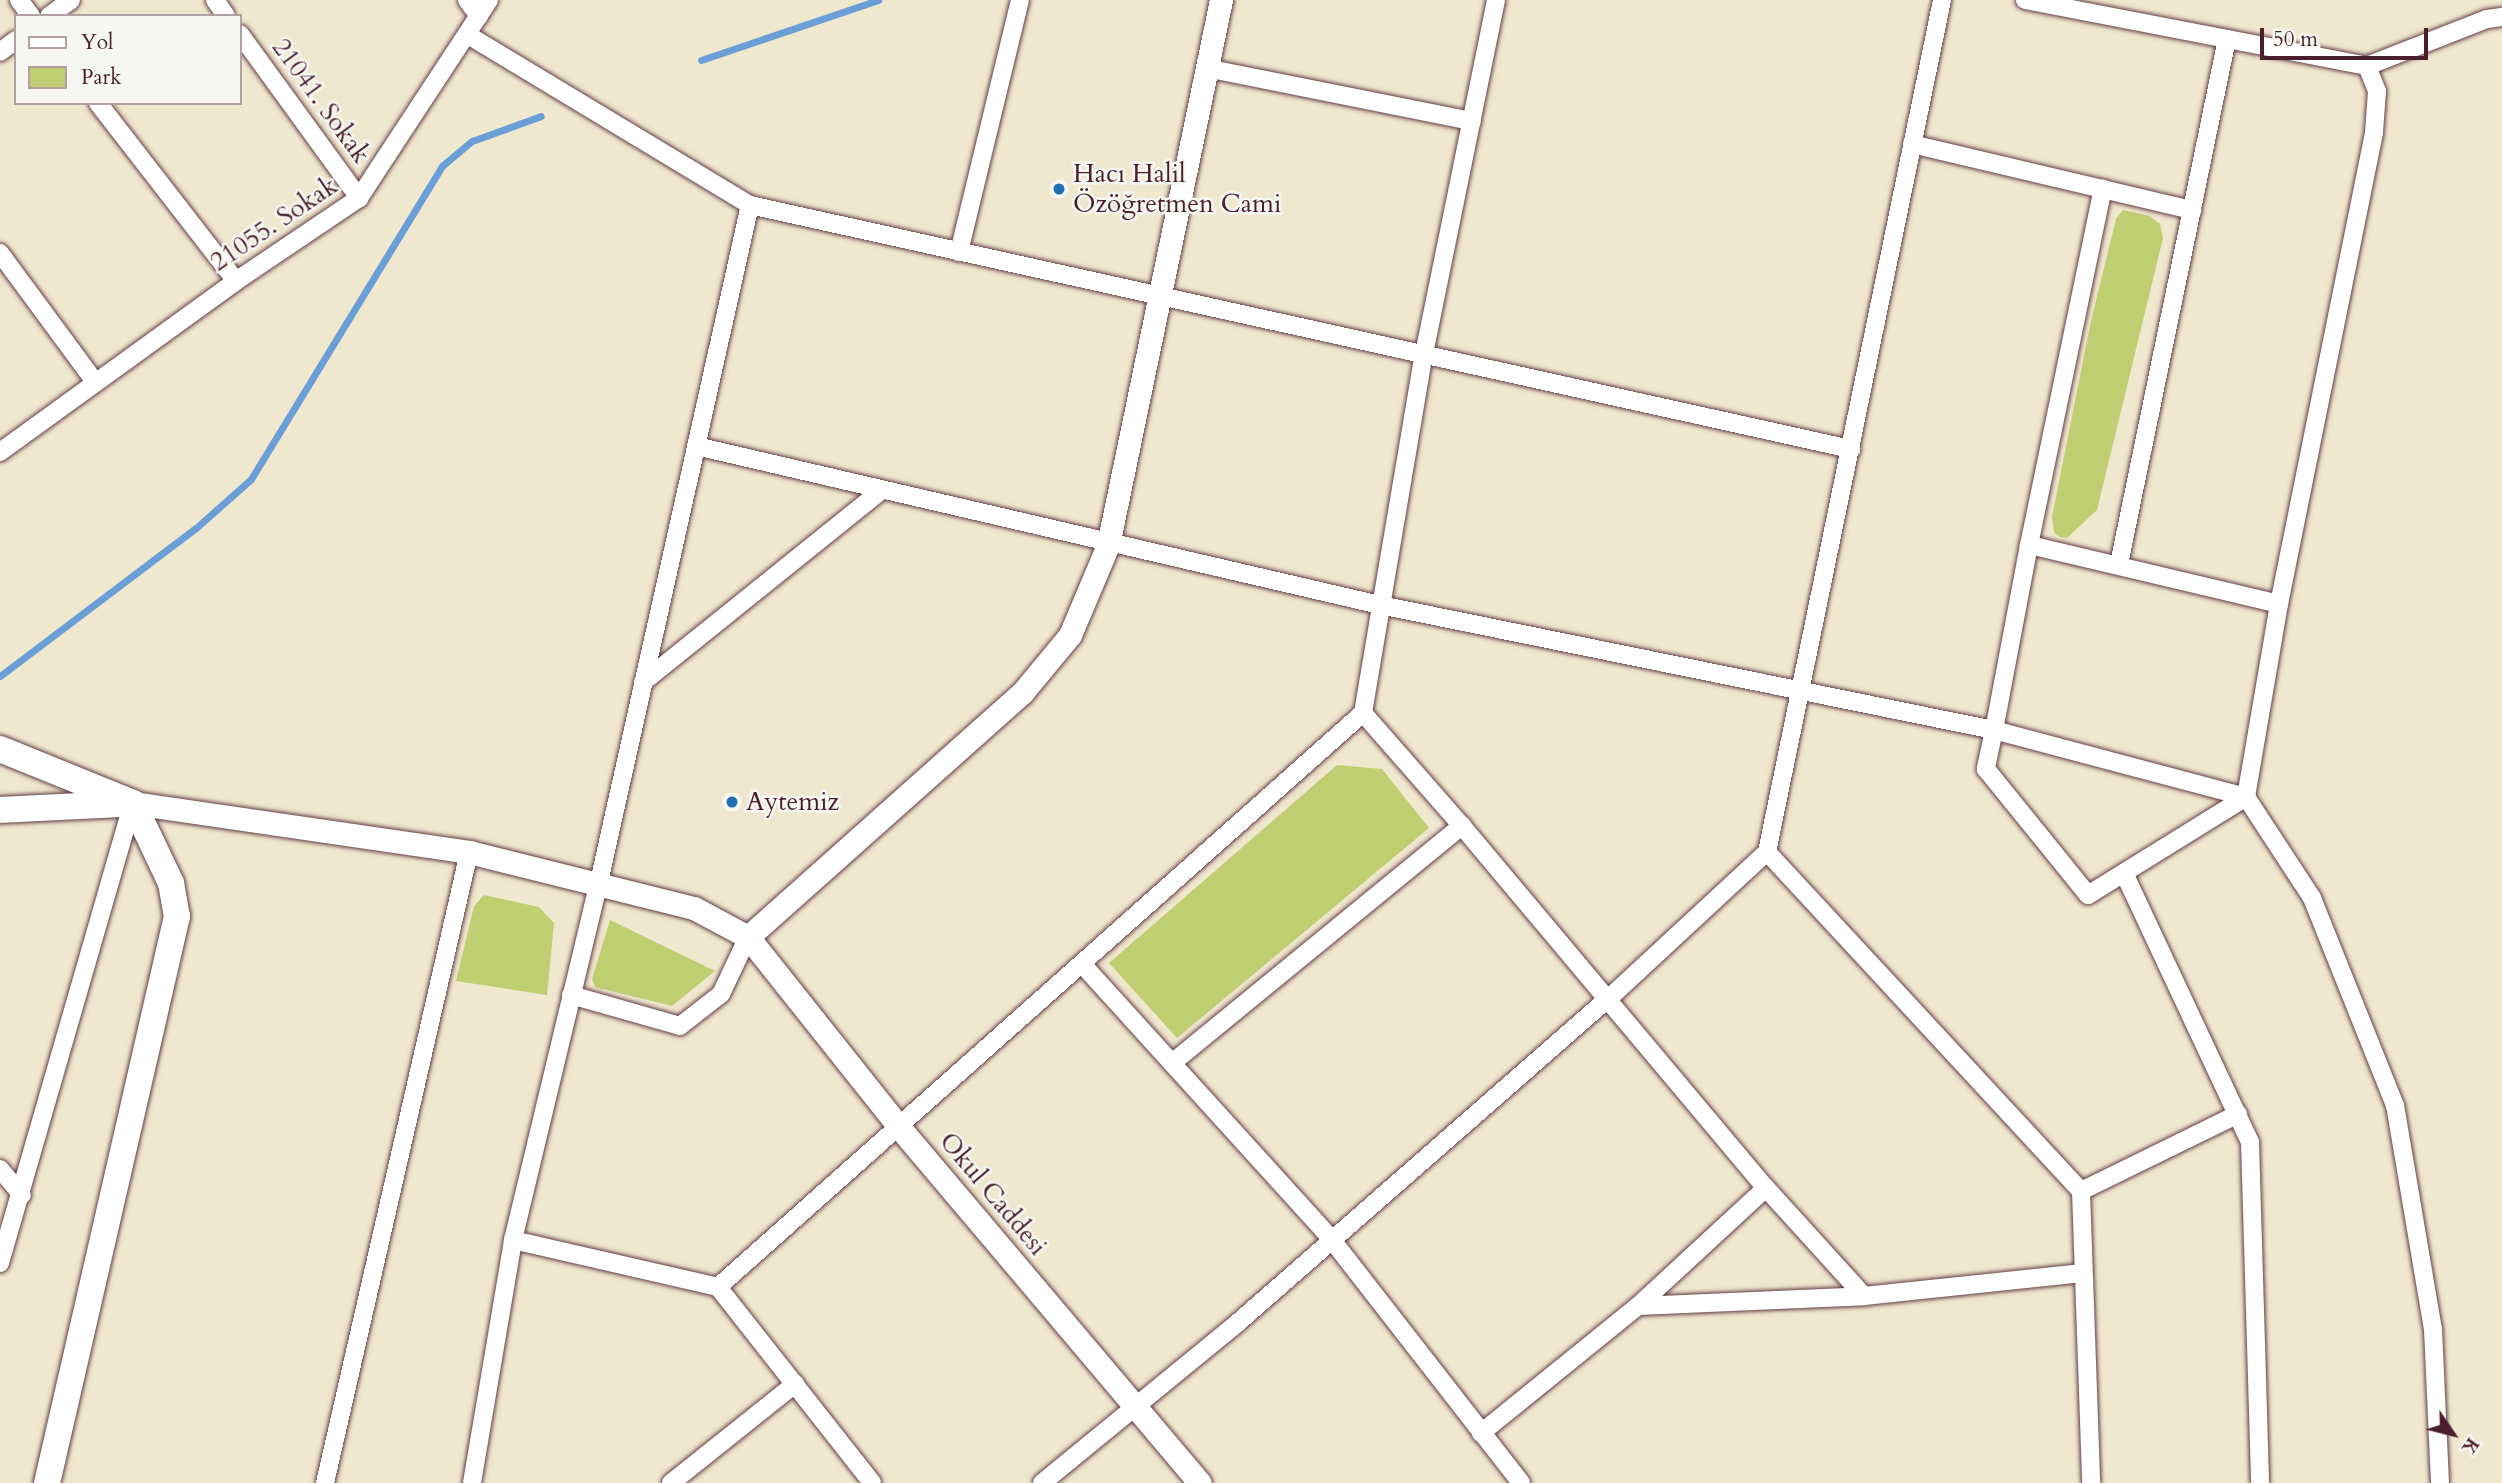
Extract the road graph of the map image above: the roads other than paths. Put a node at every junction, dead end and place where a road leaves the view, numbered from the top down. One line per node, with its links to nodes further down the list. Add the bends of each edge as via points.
1 (71, 0): 9 (street)
2 (467, 0): 10 (street)
3 (489, 0): 10 (street, 21055. Sokak)
4 (1020, 0): 24 (street)
5 (1221, 0): 16 (street)
6 (1496, 0): 18 (street)
7 (1942, 0): 19 (street)
8 (2025, 0): 14 (street)
9 (52, 14)
10 (479, 16): 12 (street, 21055. Sokak)
11 (2502, 17): 15 (street)
12 (468, 35): 21 (street, 21055. Sokak); 22 (street)
13 (242, 37): 21 (street, 21041. Sokak)
14 (2227, 39): 15 (street); 23 (street)
15 (2367, 66): 37 (street, via 2377,91 2374,132)
16 (1206, 68): 18 (street); 27 (street)
17 (100, 105): 26 (street)
18 (1472, 121): 28 (street)
19 (1912, 144): 20 (street); 31 (street)
20 (2103, 189): 23 (street); 35 (street)
21 (359, 198): 26 (street, 21055. Sokak)
22 (750, 205): 24 (street); 30 (street)
23 (2192, 210): 36 (street)
24 (959, 252): 27 (street)
25 (0, 253): 29 (street)
26 (236, 281): 29 (street, 21055. Sokak)
27 (1158, 296): 28 (street); 34 (street)
28 (1424, 355): 31 (street); 38 (street)
29 (95, 382): 32 (street, 21055. Sokak)
30 (696, 446): 33 (street); 39 (street)
31 (1851, 449): 40 (street)
32 (0, 452)
33 (882, 490): 34 (street); 39 (street)
34 (1108, 545): 38 (street); 52 (street, via 1070,635 1022,693)
35 (2029, 545): 36 (street); 42 (street)
36 (2119, 564): 37 (street)
37 (2279, 604): 44 (street)
38 (1380, 605): 40 (street); 41 (street)
39 (643, 682): 51 (street)
40 (1802, 689): 42 (street); 49 (street)
41 (1363, 713): 47 (street); 53 (street)
42 (1994, 730): 44 (street); 50 (street, via 1986,769 2088,895)
43 (0, 748): 45 (main road)
44 (2246, 797): 50 (street); 83 (street, via 2312,898 2395,1105 2433,1329)
45 (133, 803): 46 (main road); 48 (street); 62 (street); 73 (main road, via 171,883 177,916)
46 (0, 810)
47 (1462, 826): 55 (street); 56 (street)
48 (469, 852): 51 (street); 74 (street)
49 (1767, 852): 55 (street); 61 (street)
50 (2124, 873): 57 (street)
51 (599, 882): 52 (street, via 694,908); 54 (street)
52 (748, 937): 54 (street, via 721,994 680,1026); 58 (street, Okul Caddesi)
53 (1083, 965): 56 (street); 58 (street)
54 (571, 995): 63 (street)
55 (1607, 1000): 60 (street); 64 (street)
56 (1172, 1063): 64 (street)
57 (2238, 1114): 61 (street); 82 (street, via 2250,1142)
58 (899, 1127): 67 (street); 71 (street, Okul Caddesi)
59 (0, 1169): 62 (street)
60 (1766, 1188): 68 (street); 69 (street)
61 (2081, 1191): 66 (street)
62 (22, 1195): 65 (street)
63 (513, 1240): 67 (street); 75 (street)
64 (1332, 1240): 71 (street); 72 (street)
65 (0, 1263)
66 (2083, 1273): 68 (street); 81 (street)
67 (718, 1287): 70 (street)
68 (1864, 1296): 69 (street)
69 (1638, 1306): 72 (street)
70 (795, 1384): 76 (street); 77 (street)
71 (1136, 1406): 78 (street); 79 (street, Okul Caddesi)
72 (1481, 1433): 80 (street)
73 (47, 1483)
74 (326, 1483)
75 (472, 1483)
76 (671, 1483)
77 (872, 1483)
78 (1042, 1483)
79 (1200, 1483)
80 (1521, 1483)
81 (2091, 1483)
82 (2260, 1483)
83 (2440, 1483)

